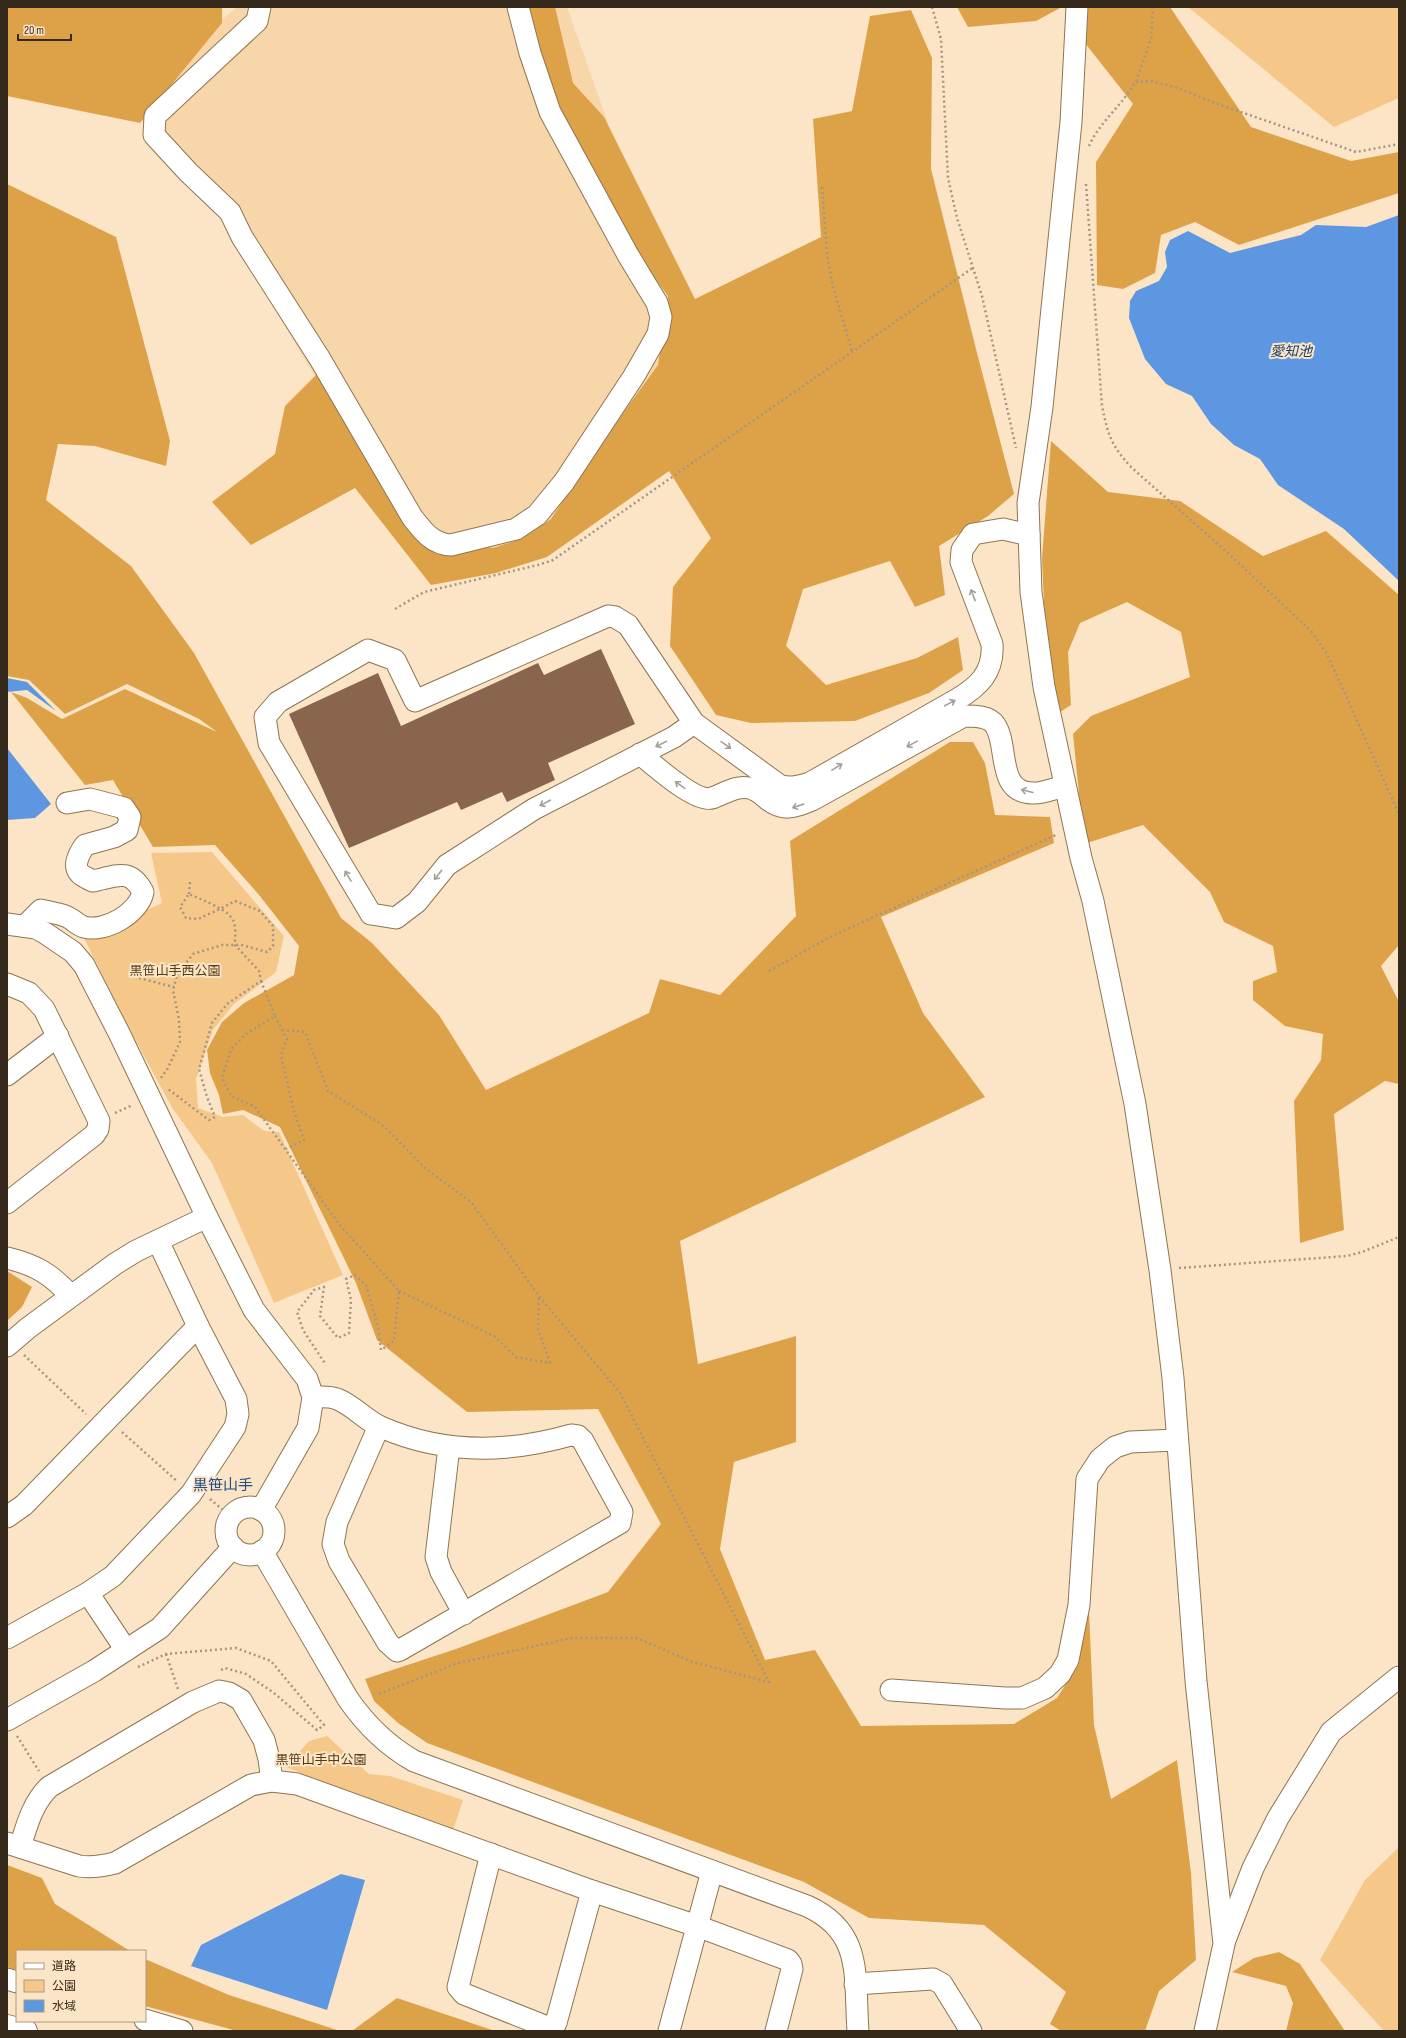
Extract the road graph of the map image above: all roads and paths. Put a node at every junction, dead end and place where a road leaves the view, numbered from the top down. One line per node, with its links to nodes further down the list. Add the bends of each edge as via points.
1 (260, 7): 2 (street, via 257,20 155,116 154,135 230,212 242,238 320,359 412,517 432,540 451,545 516,529 537,515 564,482 634,376 658,334 661,317 657,303 550,112 530,54)
2 (518, 7)
3 (932, 7): 11 (path, via 940,39 948,178 957,218)
4 (1077, 7): 14 (street, via 1071,122 1042,407 1028,503)
5 (1153, 7): 6 (path, via 1151,39)
6 (1135, 82): 7 (path, via 1150,81 1175,87 1356,152); 8 (path, via 1094,136)
7 (1399, 144)
8 (1088, 149)
9 (1085, 178): 20 (path, via 1102,406 1108,435 1131,467 1311,631 1327,654)
10 (822, 187): 12 (path, via 827,254 833,287)
11 (974, 268): 12 (path); 13 (path)
12 (852, 351): 15 (path, via 553,560 424,592)
13 (1017, 453)
14 (1029, 535): 16 (street, one-way to 14, via 779,785 792,788 810,784 912,723 956,700 981,682 988,672 992,644 960,562 962,550 972,534 1003,529); 18 (street, via 1031,592 1044,687)
15 (395, 609)
16 (694, 723): 17 (street, one-way to 17, via 674,737); 17 (street, one-way to 16, via 534,809 446,865 417,902 396,918 371,914 269,743 265,717 278,702 368,650 395,660 415,702 608,616 628,625)
17 (640, 754): 18 (street, one-way to 17, via 1032,793 1017,788 1011,783 1006,772 995,725 987,718 976,716 964,716 812,800 790,808 776,805 755,790 741,787 703,798 682,787)
18 (1065, 786): 21 (street)
19 (67, 803): 25 (street, via 90,799 124,808 130,817 127,830 114,837 84,845 76,865 78,872 93,881 122,874 134,879 143,892 142,900 132,911 104,927 84,927 65,916 41,910)
20 (1399, 814)
21 (1074, 826): 27 (path, via 834,935); 43 (street, via 1093,902 1135,1104)
22 (190, 882): 23 (path)
23 (189, 894): 24 (path); 24 (path, via 180,907 186,918 198,919)
24 (220, 909): 26 (path, via 231,917 235,927); 26 (path, via 236,901 260,911 273,926 273,946 267,952)
25 (16, 925): 35 (street, via 36,928 59,941 84,965 119,1033)
26 (235, 945): 29 (path, via 259,971); 31 (path, via 222,945 193,954 177,975)
27 (769, 971)
28 (139, 978): 31 (path)
29 (261, 981): 32 (path); 35 (path, via 227,1004 212,1023 199,1069 215,1117 209,1120)
30 (7, 984): 33 (street, via 29,993 39,1002)
31 (174, 988): 35 (path, via 180,1042)
32 (275, 1016): 37 (path, via 287,1039 281,1055 293,1108 304,1140); 37 (path, via 246,1034 231,1049 222,1078 231,1096 255,1107)
33 (58, 1036): 34 (street); 36 (street)
34 (7, 1075)
35 (154, 1090): 36 (path); 39 (street)
36 (99, 1121): 38 (street, via 94,1135)
37 (286, 1149): 44 (path, via 339,1224)
38 (7, 1203)
39 (207, 1217): 41 (street); 50 (street, via 254,1310 307,1378)
40 (1399, 1237): 43 (path, via 1347,1256)
41 (158, 1241): 45 (street, via 115,1264); 47 (street)
42 (7, 1258): 45 (street, via 34,1266 49,1274)
43 (1160, 1270): 53 (street, via 1173,1378)
44 (399, 1291): 46 (path, via 494,1336 516,1357 550,1363 538,1329); 49 (path, via 394,1341 381,1350 378,1327 366,1285 356,1275 346,1279 351,1300 349,1333 338,1338 320,1316 324,1287 314,1290 297,1312 303,1330)
45 (71, 1296): 48 (street)
46 (539, 1296)
47 (198, 1326): 51 (street); 55 (street, via 236,1400 238,1414 232,1434)
48 (9, 1344): 51 (path)
49 (326, 1364)
50 (313, 1397): 52 (street, via 337,1399); 56 (street, via 308,1428)
51 (104, 1424): 55 (path); 57 (street, via 24,1505)
52 (379, 1426): 54 (street, via 411,1438); 62 (street, via 335,1529 335,1553 393,1649 400,1650)
53 (1177, 1440): 67 (street, via 1130,1442 1115,1447 1100,1459 1087,1479 1082,1575 1076,1626 1068,1660 1060,1674 1045,1688 1022,1698); 77 (street, via 1196,1681)
54 (449, 1447): 62 (street, via 436,1557 441,1572); 62 (street, via 516,1447 577,1435 622,1516 620,1523)
55 (194, 1491): 58 (path); 61 (street, via 113,1576)
56 (261, 1510): 58 (street, via 248,1507 240,1509); 60 (street, via 269,1517 274,1533)
57 (7, 1517)
58 (230, 1517): 59 (street, via 226,1534)
59 (232, 1547): 60 (street, via 246,1554); 64 (street, via 160,1628)
60 (262, 1551): 74 (street, via 354,1707 376,1734 398,1752 438,1770)
61 (88, 1593): 63 (street); 64 (street)
62 (464, 1614)
63 (7, 1638)
64 (126, 1650): 69 (street)
65 (166, 1654): 68 (path, via 176,1680)
66 (1399, 1677): 77 (street, via 1331,1732 1278,1818 1253,1868)
67 (891, 1690)
68 (181, 1710): 70 (street, via 192,1702 219,1691 241,1700 264,1740); 71 (street)
69 (7, 1720): 71 (path)
70 (272, 1781): 72 (street, via 242,1790 115,1863 79,1866); 73 (street, via 302,1785)
71 (49, 1787): 72 (street, via 39,1797)
72 (13, 1845)
73 (491, 1854): 75 (street); 75 (street, via 458,1987 464,1994 547,2027 552,2027 556,2023)
74 (712, 1871): 76 (street); 78 (street, via 807,1906 831,1920 848,1941)
75 (592, 1891): 76 (street)
76 (697, 1926): 84 (street); 85 (street, via 783,1958 791,1964 791,1974)
77 (1224, 1944): 87 (street)
78 (855, 1984): 81 (street, via 938,1980); 86 (street)
79 (146, 2020): 83 (street)
80 (7, 2026): 82 (highway)
81 (963, 2028)
82 (26, 2031)
83 (182, 2031)
84 (668, 2031)
85 (776, 2031)
86 (858, 2031)
87 (1205, 2031)

